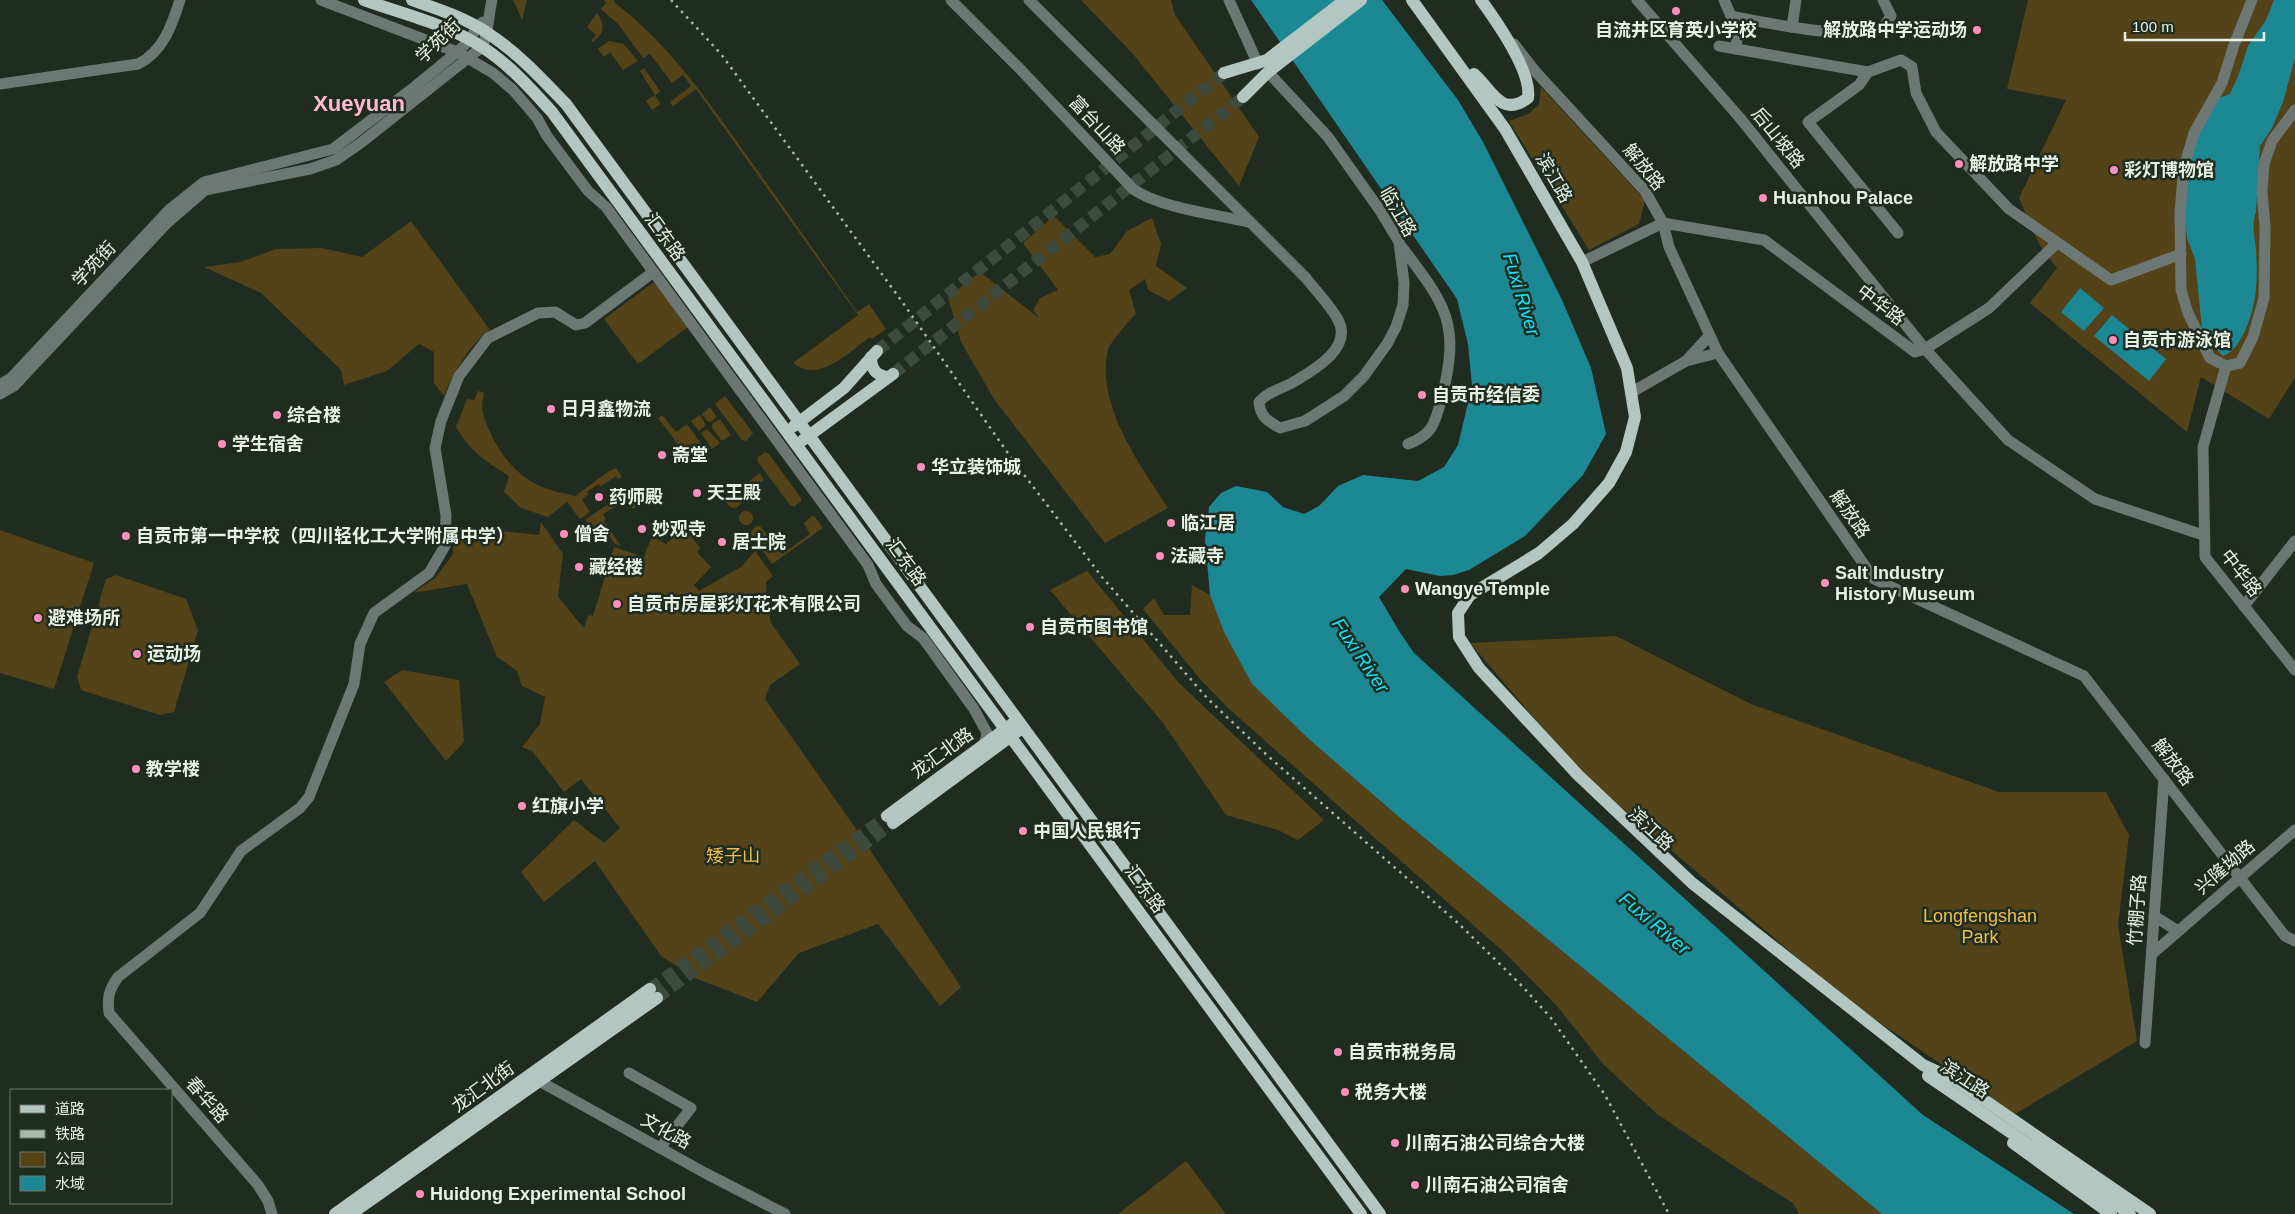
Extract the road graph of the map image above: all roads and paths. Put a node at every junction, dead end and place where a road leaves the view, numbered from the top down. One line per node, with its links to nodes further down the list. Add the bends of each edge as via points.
1 (180, 0): 32 (street, via 161,45 147,60)
2 (321, 0): 26 (street)
3 (364, 0): 22 (main road, 汇东路)
4 (412, 0): 21 (main road, 汇东路)
5 (492, 0): 21 (street, 学苑街)
6 (951, 0): 35 (street, 富台山路, via 1133,189 1161,202)
7 (1029, 0): 35 (street)
8 (1228, 0): 29 (street, 临江路)
9 (1345, 0): 29 (main road)
10 (1361, 0): 29 (main road)
11 (1412, 0): 28 (main road, 滨江路)
12 (1481, 0): 18 (main road, 解放路)
13 (1637, 0): 44 (street, 后山坡路, via 1740,118)
14 (1724, 0): 19 (street, via 1731,16)
15 (1796, 0): 20 (street)
16 (1883, 0): 20 (street, via 1891,16 1882,28 1859,34)
17 (2252, 0): 40 (street, via 2222,83 2194,133 2184,167)
18 (1495, 18): 28 (main road, via 1524,71 1528,98 1520,104 1502,104); 36 (street, 解放路, via 1535,71 1645,191)
19 (1739, 18): 20 (street); 25 (street)
20 (1792, 27)
21 (483, 30): 22 (street, 学苑街); 24 (street, 学苑街); 51 (main road, 汇东路, via 540,76 566,104)
22 (470, 40): 24 (main road, 汇东路); 26 (street, 学苑街)
23 (1719, 46): 25 (street)
24 (482, 47): 27 (street, 学苑街); 52 (main road, 汇东路, via 522,80 552,112)
25 (1736, 49): 30 (street)
26 (457, 52): 27 (street); 48 (street, 学苑街, via 333,149 217,178 190,191 12,377)
27 (468, 58): 42 (street, via 493,72 519,97 588,191 606,207); 50 (street, 学苑街, via 336,160 310,169 205,190 195,196 14,386)
28 (1456, 60): 41 (main road, 滨江路, via 1505,129)
29 (1267, 66): 31 (main road); 33 (main road); 38 (street, 临江路, via 1328,137)
30 (1868, 72): 37 (street, via 1860,84 1808,122); 39 (street, via 1901,60 1912,67 1916,92 1936,132 2009,209)
31 (1224, 73)
32 (0, 84)
33 (1243, 97)
34 (2295, 110): 47 (street, via 2272,141 2264,164 2264,298 2253,337 2240,363)
35 (1248, 222): 38 (street, 临江路, via 1306,278 1338,319 1343,333 1338,349 1316,368 1264,395 1259,402 1260,412 1280,428 1305,421 1344,396 1364,376 1387,344 1403,305 1403,264)
36 (1662, 223): 41 (street); 43 (street, 解放路, via 1669,247); 44 (street, 中华路, via 1764,240 1915,352)
37 (1898, 233)
38 (1399, 242): 54 (street, via 1439,298 1451,336 1448,373 1434,424 1422,439)
39 (2056, 244): 40 (street, via 2111,280); 44 (street, via 1989,308)
40 (2181, 254): 47 (street, via 2181,290 2188,314 2210,358)
41 (1582, 262): 49 (main road, 滨江路, via 1626,368)
42 (652, 273): 62 (street, via 868,565 876,584 907,626 922,638 974,709 987,733); 76 (street, 春华路, via 585,323 576,325 555,312 538,313 488,338 459,376 441,421 435,448 446,515 445,546 429,572 374,613 360,644 354,684 309,797 300,808 241,851 200,913 118,977 110,988 107,999 109,1013 258,1185)
43 (1709, 336): 45 (street, 解放路); 46 (street)
44 (1925, 349): 56 (street, 后山坡路, via 2008,440 2095,499)
45 (1718, 353): 46 (street); 63 (street, 解放路, via 1874,579 2084,676)
46 (1686, 361): 49 (street)
47 (2226, 366): 56 (street, 中华路, via 2203,447)
48 (0, 385)
49 (1632, 392): 75 (main road, 滨江路, via 1635,417 1631,434 1626,452 1609,483 1573,524 1539,553 1470,595 1458,613 1459,637 1479,668 1578,775 1692,883 1924,1065 1955,1080); 75 (main road, 滨江路, via 1620,449 1602,480 1564,522 1534,548 1466,590 1451,611 1452,639 1473,672 1574,780 1689,889 1920,1071 1936,1088)
50 (0, 394)
51 (799, 422): 52 (main road); 53 (main road, 汇东路); 53 (main road, via 844,388 874,354 871,363 876,373 890,375)
52 (787, 432): 55 (main road, 汇东路)
53 (810, 435): 55 (main road); 60 (main road, 汇东路)
54 (1408, 444)
55 (797, 445): 61 (main road, 汇东路)
56 (2204, 535): 58 (street, 中华路, via 2205,557)
57 (2295, 541): 58 (street)
58 (2244, 606): 59 (street, 中华路)
59 (2295, 670)
60 (1021, 723): 61 (main road, 龙汇北路); 81 (main road, 汇东路)
61 (1009, 732): 62 (main road, 龙汇北路); 62 (main road, 龙汇北路, via 890,819); 80 (main road, 汇东路)
62 (984, 745)
63 (2164, 779): 65 (street, 解放路); 66 (street, 竹棚子路)
64 (2295, 830): 65 (street, 兴隆坳路)
65 (2240, 878): 67 (street, 兴隆坳路); 68 (street, 解放路, via 2286,936)
66 (2154, 916): 67 (street); 69 (street, 竹棚子路)
67 (2178, 931): 69 (street, 兴隆坳路)
68 (2295, 941)
69 (2152, 954): 71 (street, 竹棚子路)
70 (654, 993): 73 (main road, 龙汇北街)
71 (2145, 1043)
72 (629, 1072): 74 (street, via 691,1108)
73 (536, 1077): 74 (street, 文化路); 77 (main road, 龙汇北街); 78 (main road, 龙汇北街)
74 (660, 1148): 79 (street, 文化路)
75 (2117, 1204): 82 (main road); 83 (main road)
76 (272, 1214)
77 (336, 1214)
78 (350, 1214)
79 (786, 1214)
80 (1362, 1214)
81 (1380, 1214)
82 (2130, 1214)
83 (2150, 1214)

